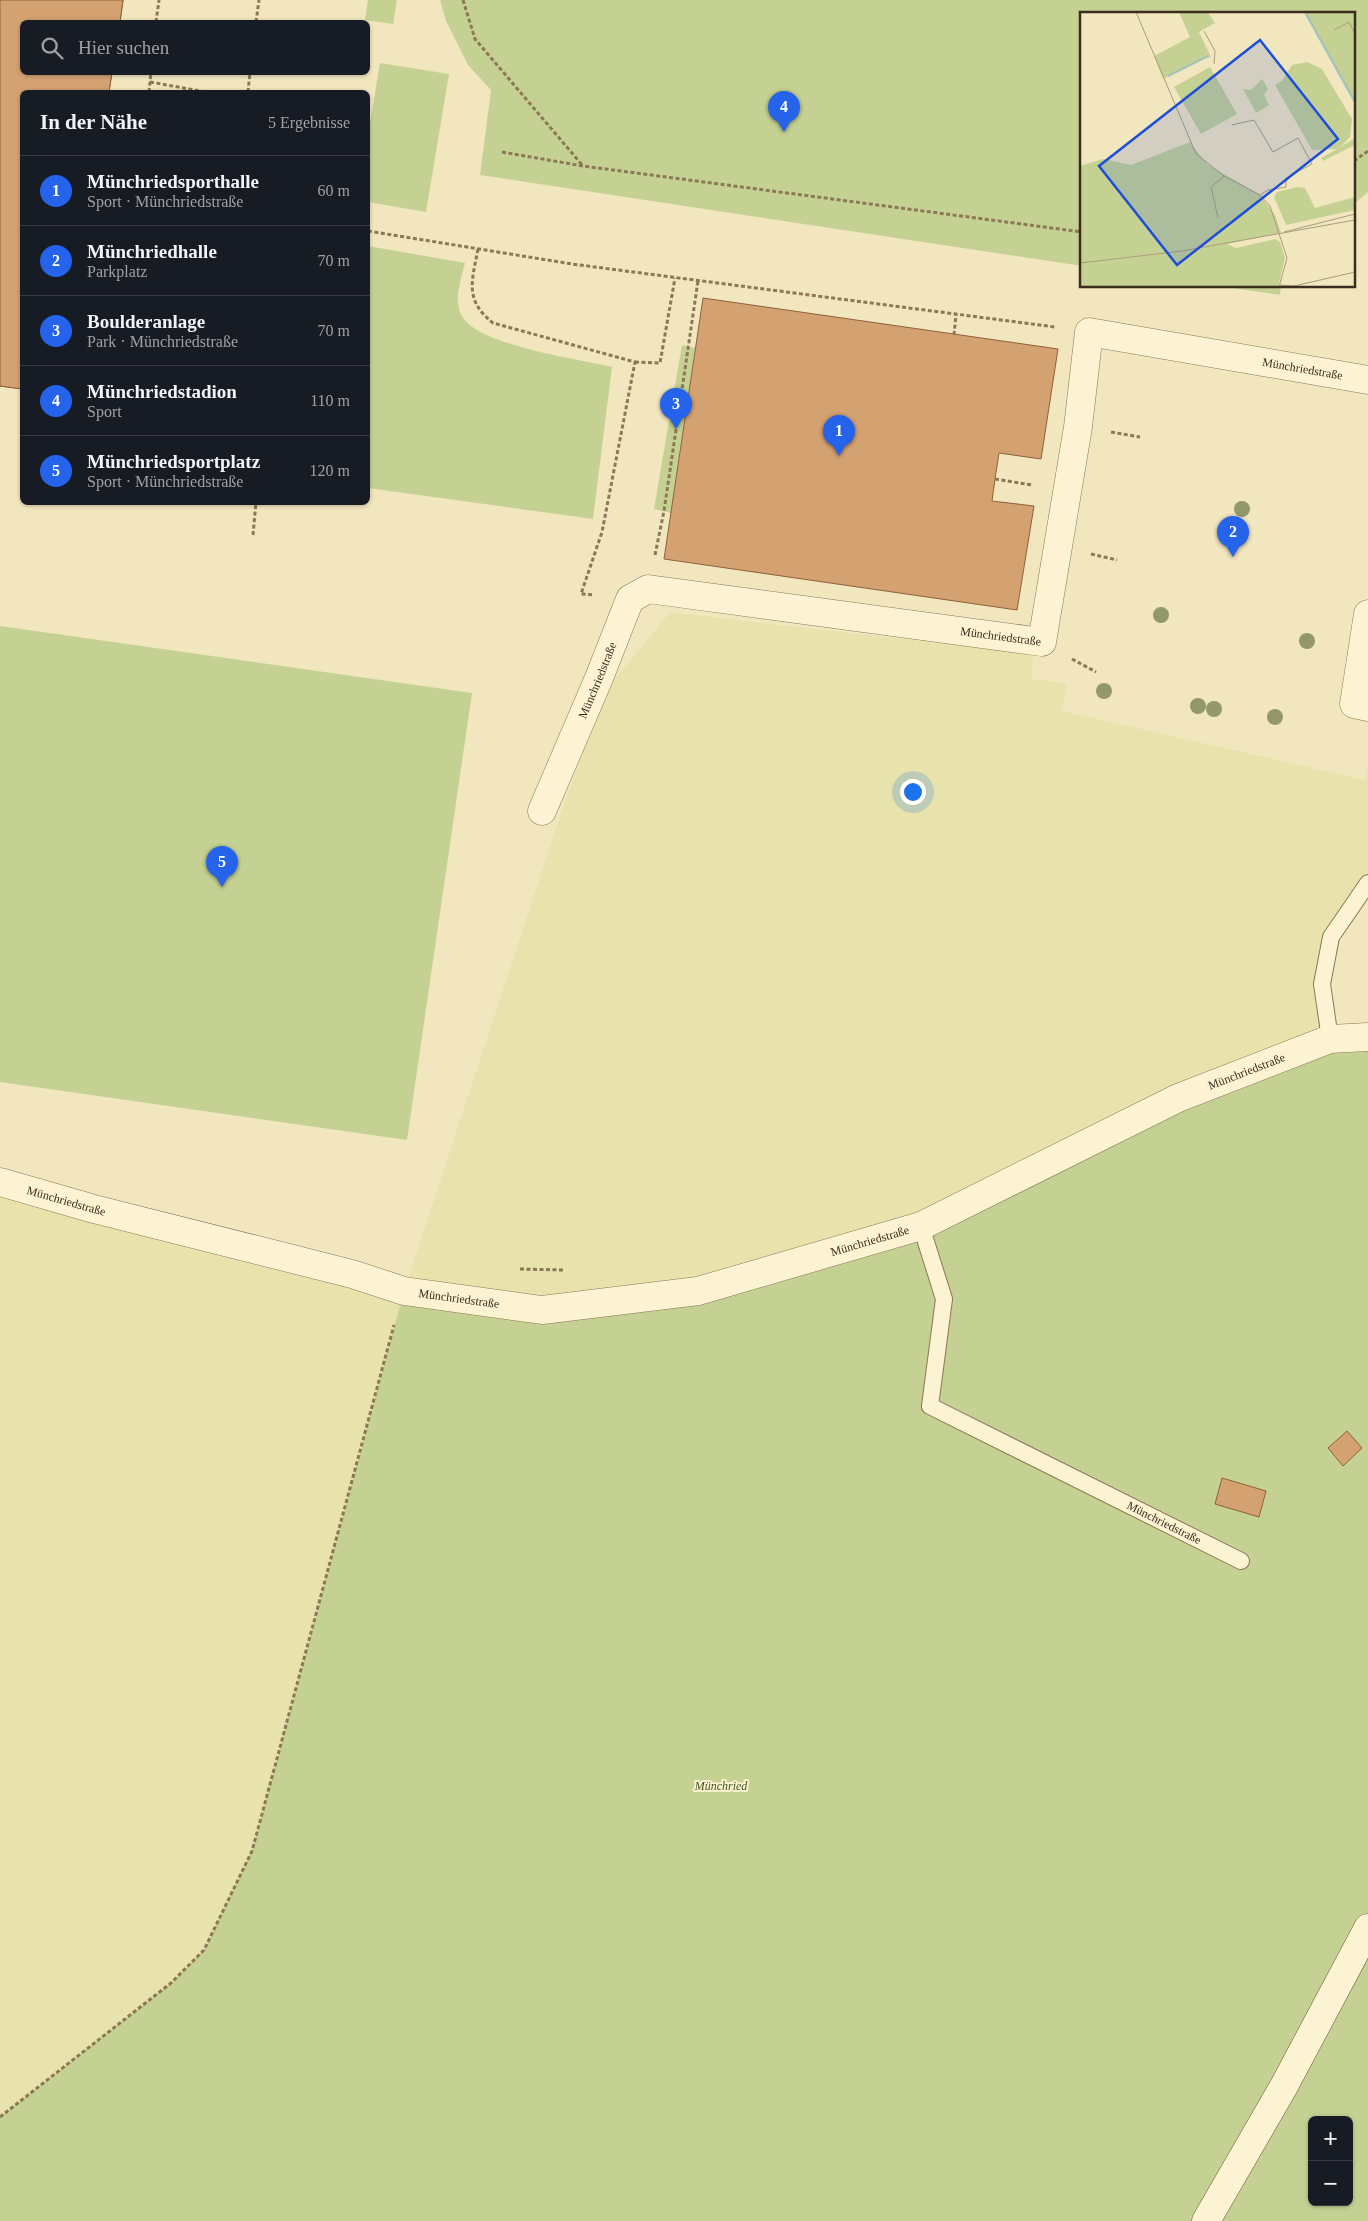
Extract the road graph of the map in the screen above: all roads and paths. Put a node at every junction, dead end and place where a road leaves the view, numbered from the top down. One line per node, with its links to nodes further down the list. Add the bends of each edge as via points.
1 (158, 0): 4 (path)
2 (259, 0): 5 (path)
3 (463, 0): 15 (path, via 475,39)
4 (156, 20)
5 (256, 20)
6 (151, 75): 8 (path)
7 (250, 75): 11 (path)
8 (150, 82): 9 (path); 10 (path)
9 (149, 90)
10 (195, 90)
11 (248, 90)
12 (1368, 151): 14 (path)
13 (502, 152): 15 (path)
14 (1356, 160)
15 (583, 166): 17 (path)
16 (370, 230): 18 (path)
17 (1080, 232)
18 (478, 248): 19 (path); 24 (path, via 472,298 480,313 493,323)
19 (675, 278): 20 (path); 24 (path, via 660,363)
20 (698, 281): 21 (path); 27 (path)
21 (956, 315): 22 (path); 23 (path)
22 (1089, 332): 25 (street, Münchriedstraße); 32 (street, Münchriedstraße, via 1078,427 1042,642 648,589 630,599)
23 (954, 335)
24 (635, 362): 29 (path, via 602,532)
25 (1368, 380)
26 (256, 505): 28 (path)
27 (662, 526)
28 (253, 535)
29 (581, 594)
30 (1368, 614): 31 (street, via 1354,704)
31 (1368, 707)
32 (542, 811)
33 (1368, 883): 35 (lane, via 1331,937 1322,984)
34 (1368, 1037): 35 (street, Münchriedstraße)
35 (1330, 1039): 37 (street, Münchriedstraße, via 1178,1098)
36 (0, 1182): 40 (street, Münchriedstraße, via 94,1210 352,1274)
37 (921, 1226): 40 (street, Münchriedstraße, via 698,1290 542,1310); 41 (lane, Münchriedstraße, via 944,1299 930,1406)
38 (519, 1270): 39 (path)
39 (568, 1270)
40 (404, 1291): 43 (path, via 252,1851 204,1950 172,1983)
41 (1241, 1561)
42 (1368, 1928): 44 (street, via 1284,2086)
43 (0, 2117)
44 (1206, 2221)

